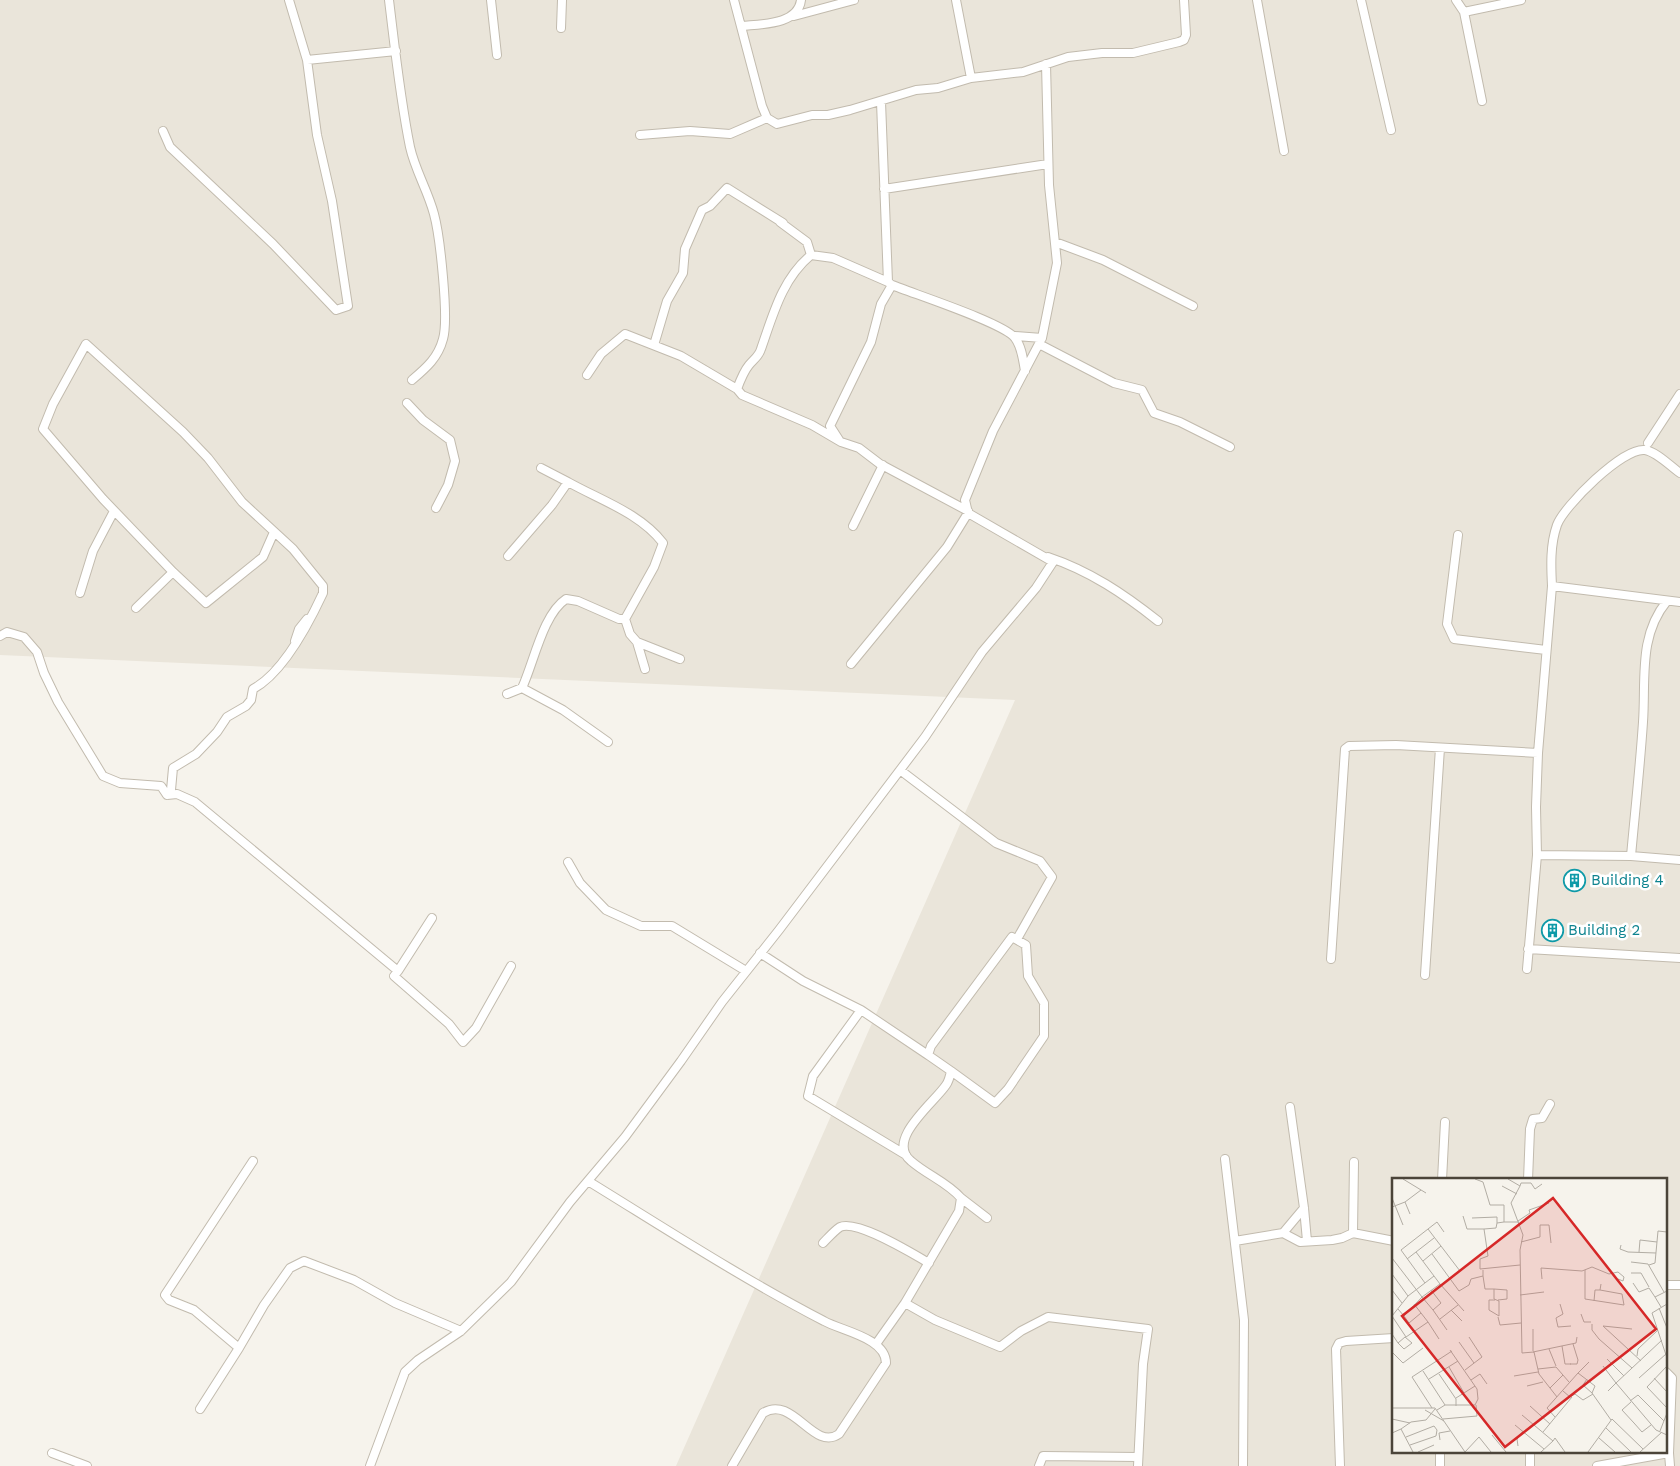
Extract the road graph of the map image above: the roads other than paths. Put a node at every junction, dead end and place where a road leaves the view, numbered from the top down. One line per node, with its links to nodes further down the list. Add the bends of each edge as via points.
1 (289, 0): 21 (street)
2 (389, 0): 19 (street)
3 (491, 0): 20 (street)
4 (562, 0): 18 (street)
5 (734, 0): 17 (street)
6 (801, 0): 16 (street, via 796,13)
7 (854, 0): 14 (street)
8 (956, 0): 23 (street)
9 (1184, 0): 22 (street, via 1184,40 1133,53 1068,57)
10 (1257, 0): 30 (street)
11 (1361, 0): 27 (street)
12 (1456, 0): 15 (street)
13 (1516, 0): 15 (street)
14 (831, 2): 16 (street)
15 (1464, 12): 24 (street)
16 (789, 17): 17 (street)
17 (742, 26): 26 (street)
18 (561, 28)
19 (396, 51): 21 (street); 42 (street, via 410,150 434,213 445,314 444,338 440,348 431,365)
20 (497, 56)
21 (307, 60): 28 (street, via 348,306 336,310 273,244 170,147)
22 (1046, 64): 23 (street, via 1023,72); 31 (street)
23 (972, 78): 25 (street, via 938,88 916,90)
24 (1482, 101)
25 (882, 102): 26 (street, via 776,124); 32 (street)
26 (767, 118): 29 (street, via 730,134 690,131)
27 (1391, 130)
28 (163, 131)
29 (640, 135)
30 (1284, 151)
31 (1048, 164): 32 (street); 33 (street, via 1051,218)
32 (884, 189): 35 (street)
33 (1056, 242): 36 (street, via 1103,260); 38 (street, via 1057,264)
34 (811, 255): 35 (street, via 833,258); 39 (street, via 807,242 727,188 702,210 685,250 683,273 667,301); 43 (street, via 785,285 761,350 748,365)
35 (890, 284): 37 (street); 46 (street, via 871,342 830,426)
36 (1194, 306)
37 (1015, 336): 38 (street); 40 (street)
38 (1041, 341): 40 (street); 48 (street, via 1114,383 1142,390 1154,413)
39 (654, 345): 41 (street, via 625,334 601,354); 43 (street, via 681,356)
40 (1025, 371): 55 (street, via 993,431 965,500)
41 (587, 375)
42 (412, 380)
43 (737, 389): 46 (street, via 742,395 812,425)
44 (1680, 394): 47 (street)
45 (407, 402): 53 (street, via 423,420 450,440 455,461 448,486)
46 (841, 442): 49 (street, via 859,448)
47 (1648, 443)
48 (1230, 447)
49 (883, 465): 55 (street); 56 (street)
50 (541, 468): 52 (street)
51 (1680, 473): 62 (street, via 1644,450 1627,456 1602,474 1569,506 1557,524 1550,555)
52 (568, 482): 59 (street); 67 (street, via 617,506 655,533 663,543 654,567)
53 (436, 508)
54 (114, 511): 57 (street, via 43,429 86,344 184,432 242,502); 61 (street); 63 (street, via 93,551)
55 (968, 512): 60 (street); 73 (street, via 947,548)
56 (853, 526)
57 (274, 532): 61 (street, via 263,558 206,603); 81 (street, via 306,563 323,586 323,593 292,650 263,684 253,690 246,706 227,717 218,732 196,754 172,768 171,790)
58 (1458, 535): 71 (street, via 1447,624 1454,639)
59 (508, 556)
60 (1048, 557): 68 (street, via 1113,587); 80 (street, via 1053,562 1036,588 982,652)
61 (173, 572): 66 (street)
62 (1552, 586): 64 (street); 71 (street)
63 (80, 593)
64 (1667, 601): 65 (street); 83 (street, via 1657,613 1645,652 1643,720)
65 (1680, 602)
66 (136, 608)
67 (625, 619): 70 (street, via 630,634); 75 (street, via 578,601 566,599 557,605)
68 (1158, 621)
69 (0, 636): 81 (street, via 7,632 24,637 37,652 58,702 103,776 120,783 161,786)
70 (637, 642): 72 (street); 74 (street)
71 (1546, 650): 79 (street)
72 (680, 659)
73 (850, 664)
74 (645, 669)
75 (522, 688): 76 (street); 77 (street, via 562,710)
76 (507, 694)
77 (608, 742)
78 (1440, 748): 79 (street); 91 (street, via 1396,744 1349,746 1343,752); 96 (street)
79 (1538, 754): 82 (street)
80 (900, 770): 87 (street, via 996,843 1040,861 1052,877); 89 (street)
81 (167, 795): 94 (street, via 177,794 195,802)
82 (1537, 855): 83 (street); 88 (street)
83 (1631, 856): 84 (street)
84 (1680, 860)
85 (568, 862): 95 (street, via 580,883 606,910 641,926 672,926)
86 (432, 918): 94 (street)
87 (1017, 939): 98 (street, via 1012,937 930,1046); 99 (street, via 1026,945 1028,976 1044,1002 1044,1036 995,1103)
88 (1528, 949): 90 (street); 93 (street)
89 (760, 953): 95 (street); 97 (street, via 803,981)
90 (1680, 958)
91 (1331, 959)
92 (511, 966): 94 (street, via 476,1028 463,1042 449,1024 394,976)
93 (1527, 969)
94 (398, 971)
95 (746, 971): 109 (street, via 625,1137)
96 (1425, 975)
97 (861, 1010): 98 (street); 103 (street, via 813,1076 808,1096)
98 (928, 1055): 99 (street)
99 (951, 1071): 103 (street, via 948,1084 904,1137 903,1151)
100 (1550, 1104): 108 (street, via 1542,1118 1534,1119 1532,1124)
101 (1290, 1107): 111 (street)
102 (1445, 1122): 107 (street)
103 (906, 1155): 110 (street)
104 (1225, 1158): 115 (street)
105 (253, 1161): 124 (street, via 164,1295 194,1310)
106 (1354, 1162): 114 (street)
107 (1442, 1178)
108 (1528, 1178)
109 (588, 1181): 121 (street, via 511,1282); 123 (street, via 737,1272 826,1322)
110 (961, 1198): 112 (street); 119 (street, via 959,1211)
111 (1304, 1208): 113 (street); 116 (street)
112 (987, 1218)
113 (1283, 1233): 115 (street); 116 (street, via 1300,1242)
114 (1353, 1233): 116 (street, via 1342,1238); 117 (street)
115 (1235, 1241): 135 (street, via 1244,1320)
116 (1307, 1241)
117 (1392, 1241)
118 (823, 1243): 119 (street, via 841,1227 853,1226 884,1238)
119 (929, 1263): 120 (street)
120 (905, 1302): 123 (street); 129 (street, via 944,1324 1000,1347 1048,1317 1148,1329)
121 (461, 1331): 124 (street, via 395,1303 354,1280 304,1262 290,1268); 131 (street, via 405,1372)
122 (1392, 1338): 136 (street, via 1346,1341 1339,1343 1336,1349)
123 (876, 1344): 132 (street, via 886,1356 886,1363 839,1434 827,1438 818,1435 792,1415 769,1409 763,1413)
124 (239, 1348): 126 (street)
125 (1668, 1374): 128 (street, via 1672,1378)
126 (200, 1409)
127 (52, 1453): 130 (street)
128 (1669, 1454): 137 (street); 138 (street)
129 (1138, 1457): 133 (street, via 1044,1456); 134 (street)
130 (87, 1466)
131 (370, 1466)
132 (732, 1466)
133 (1039, 1466)
134 (1138, 1466)
135 (1243, 1466)
136 (1340, 1466)
137 (1597, 1466)
138 (1670, 1466)

